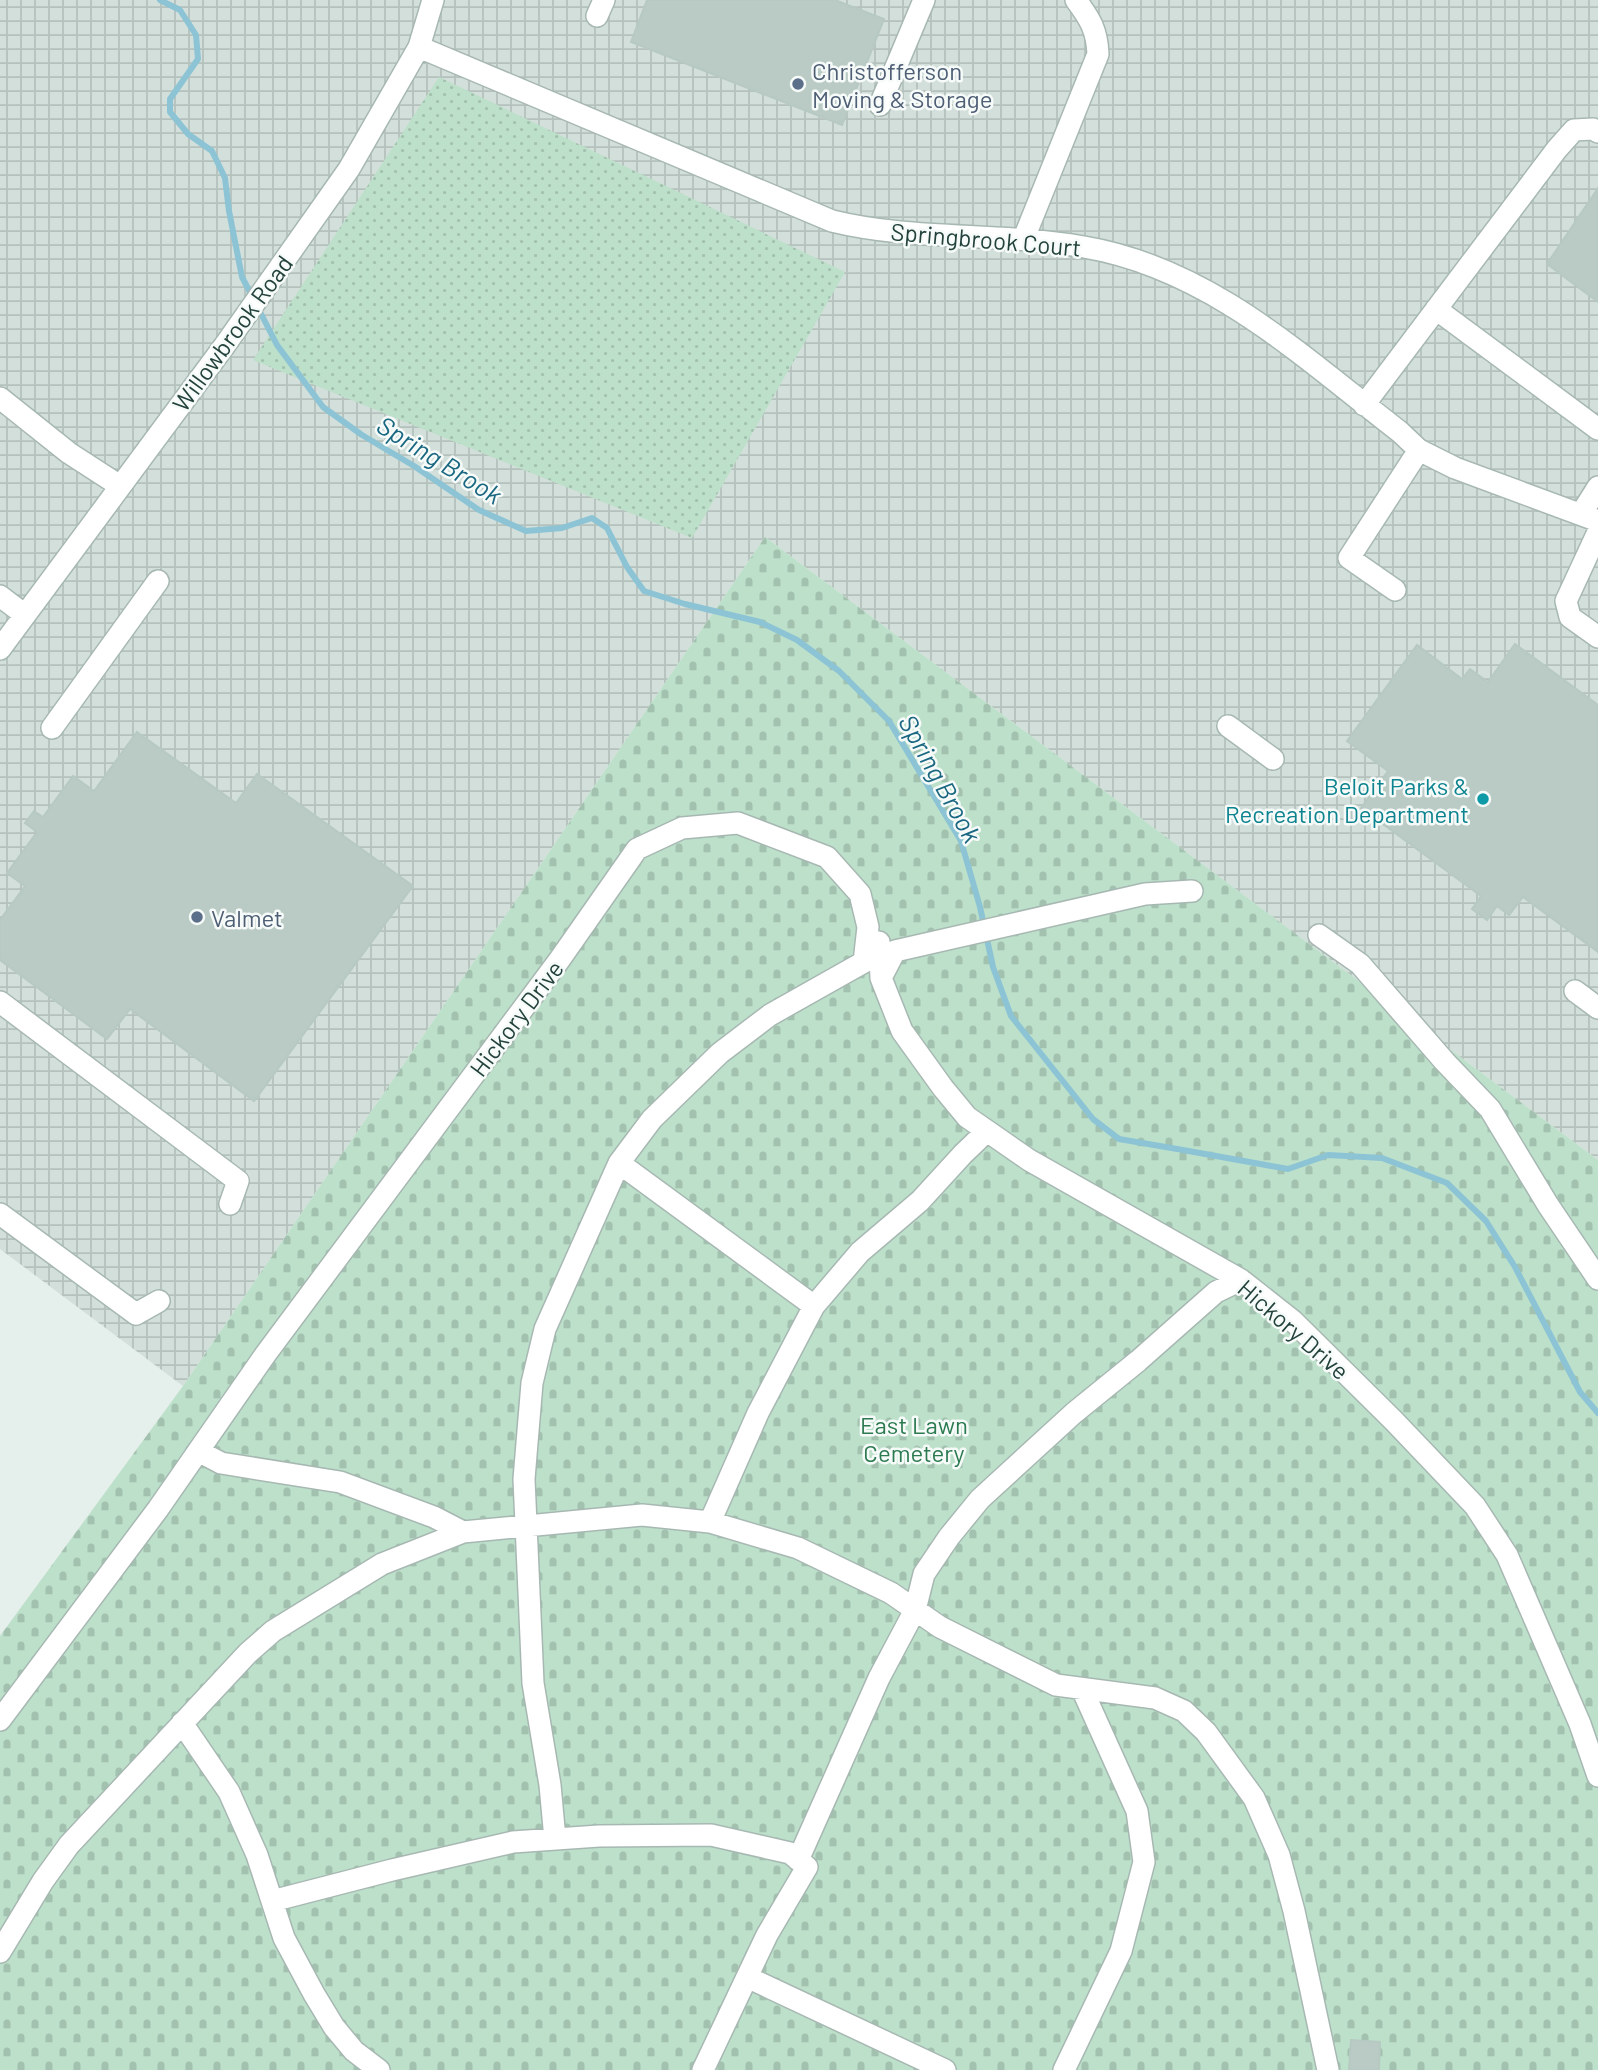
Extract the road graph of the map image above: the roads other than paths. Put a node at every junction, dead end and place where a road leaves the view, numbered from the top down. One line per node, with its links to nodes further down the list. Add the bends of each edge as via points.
1 (433, 0): 4 (street, Willowbrook Road)
2 (924, 0): 5 (street)
3 (1076, 0): 7 (street, via 1097,35 1098,54)
4 (419, 47): 7 (street, Springbrook Court, via 832,220 864,229); 13 (street, Willowbrook Road, via 349,169)
5 (880, 105)
6 (1598, 132): 8 (street, via 1574,130 1556,149)
7 (1024, 238): 10 (street, Springbrook Court, via 1128,257 1199,286 1260,324)
8 (1436, 309): 10 (street); 11 (street)
9 (0, 398): 13 (street, via 69,453)
10 (1364, 405): 12 (street, Springbrook Court)
11 (1598, 429)
12 (1419, 450): 15 (street, Springbrook Court); 18 (street, via 1349,558)
13 (120, 486): 20 (street, Willowbrook Road)
14 (1598, 487): 15 (street)
15 (1589, 518)
16 (1598, 532): 21 (street, via 1566,601 1570,617)
17 (158, 581): 24 (street)
18 (1395, 590)
19 (0, 596): 20 (street)
20 (25, 615): 22 (street, Willowbrook Road)
21 (1598, 637)
22 (0, 649)
23 (1228, 726): 25 (street)
24 (52, 728)
25 (1273, 759)
26 (1192, 891): 29 (street, via 1144,894 895,951)
27 (1319, 935): 37 (street, via 1360,964 1490,1109)
28 (879, 942): 29 (street, Hickory Drive)
29 (881, 978): 33 (street, Hickory Drive, via 902,1031 967,1117)
30 (1574, 991): 32 (street)
31 (0, 1002): 35 (street, via 238,1181)
32 (1598, 1009)
33 (987, 1131): 38 (street, Hickory Drive, via 1066,1182); 40 (street, via 920,1201 860,1252)
34 (619, 1163): 40 (street); 41 (street, Hickory Drive, via 652,1119 720,1053 770,1015 864,962 868,927 860,894 827,857 738,823 682,828 637,849); 43 (street, via 545,1329 532,1383)
35 (230, 1204)
36 (0, 1214): 39 (street, via 136,1314)
37 (1598, 1279)
38 (1241, 1280): 45 (street, via 1216,1292 980,1499 924,1574); 49 (street, Hickory Drive, via 1293,1321 1475,1506 1512,1566)
39 (159, 1301)
40 (814, 1306): 42 (street, via 758,1413)
41 (201, 1447): 44 (street, via 221,1463 340,1482); 47 (street, Hickory Drive)
42 (710, 1522): 43 (street, via 642,1515); 45 (street, via 798,1548 891,1593)
43 (525, 1525): 44 (street); 50 (street, via 533,1683)
44 (463, 1532): 48 (street, via 382,1564 273,1632)
45 (915, 1610): 46 (street, via 1056,1685); 51 (street, via 879,1678)
46 (1082, 1689): 58 (street, via 1137,1811 1144,1862 1121,1951); 59 (street, via 1155,1698 1184,1711 1224,1753 1254,1798 1279,1855)
47 (0, 1720)
48 (183, 1723): 52 (street, via 229,1792); 53 (street, via 69,1845)
49 (1598, 1776)
50 (555, 1839): 51 (street, via 711,1835 790,1853); 52 (street, via 513,1842)
51 (798, 1860): 54 (street, via 807,1867)
52 (272, 1901): 55 (street, via 284,1938 328,2016)
53 (0, 1952)
54 (747, 1977): 56 (street); 57 (street)
55 (374, 2069)
56 (703, 2070)
57 (945, 2070)
58 (1064, 2070)
59 (1328, 2070)

